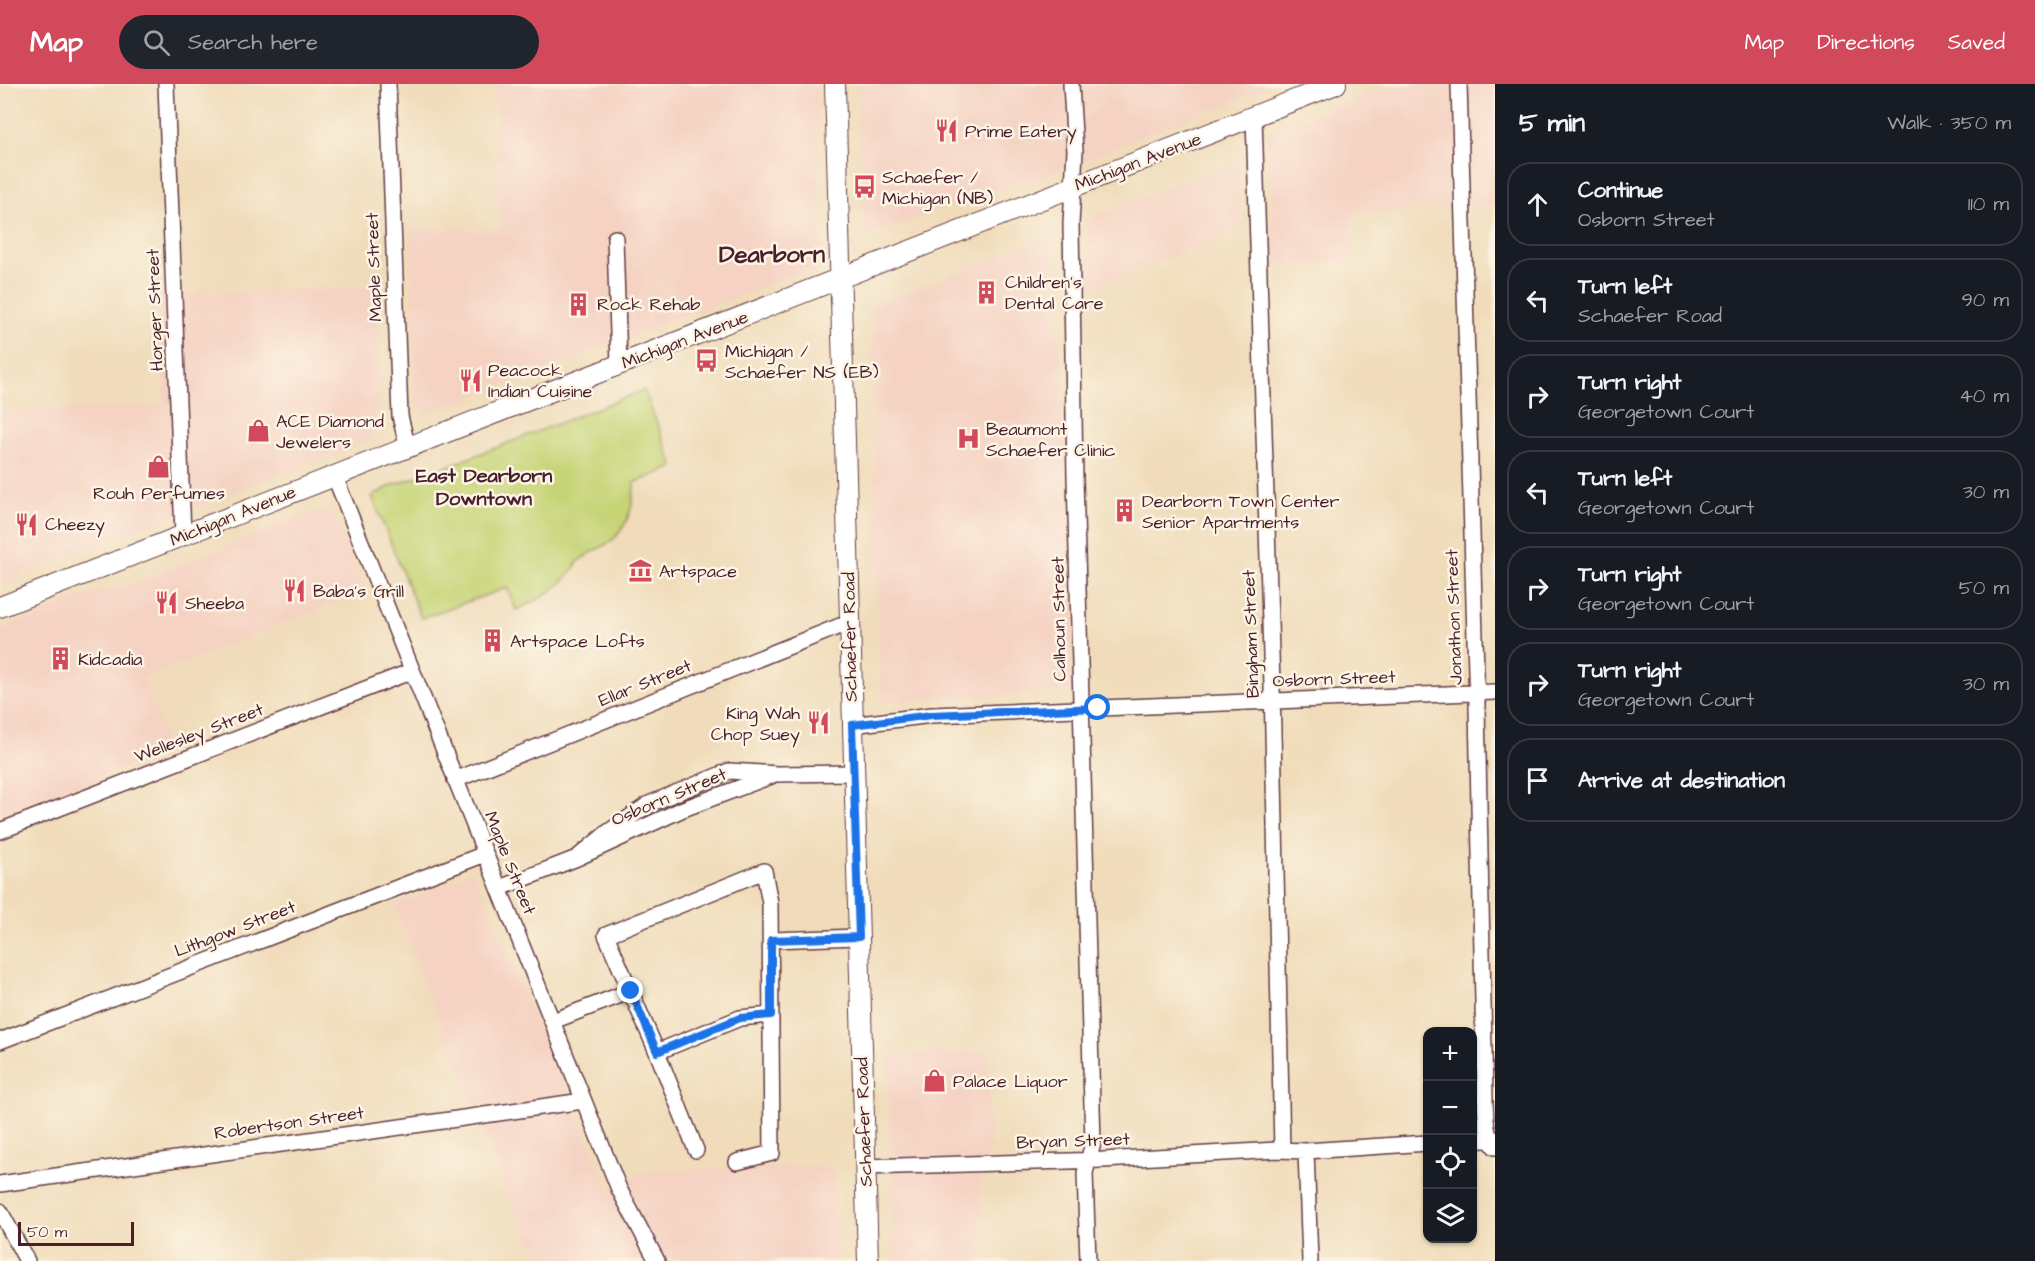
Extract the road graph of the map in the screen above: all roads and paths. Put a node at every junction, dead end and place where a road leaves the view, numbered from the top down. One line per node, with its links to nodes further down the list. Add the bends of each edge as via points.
1 (166, 84): 15 (street, Horger Street)
2 (388, 84): 13 (street, Maple Street, via 400,416)
3 (835, 84): 11 (main road, Schaefer Road)
4 (1071, 84): 9 (street, Calhoun Street)
5 (1336, 84): 7 (main road, Michigan Avenue)
6 (1459, 84): 19 (street, Jonathon Street)
7 (1299, 91): 8 (main road, Michigan Avenue)
8 (1254, 117): 9 (main road, Michigan Avenue); 21 (street, Bingham Street)
9 (1073, 188): 11 (main road, Michigan Avenue); 22 (street, Calhoun Street)
10 (615, 238): 12 (street)
11 (841, 279): 12 (main road, Michigan Avenue); 17 (main road, Schaefer Road)
12 (619, 366): 13 (main road, Michigan Avenue)
13 (408, 449): 14 (main road, Michigan Avenue)
14 (335, 477): 15 (main road, Michigan Avenue); 18 (street, Maple Street)
15 (183, 536): 16 (main road, Michigan Avenue)
16 (0, 607)
17 (850, 622): 23 (main road, Schaefer Road); 25 (street, Ellar Street)
18 (412, 670): 25 (street, Maple Street); 26 (street, Wellesley Street)
19 (1476, 692): 20 (street, Osborn Street); 21 (street, Osborn Street); 38 (street, Jonathon Street, via 1485,1101)
20 (1495, 692)
21 (1272, 701): 22 (street, Osborn Street); 41 (street, Bingham Street)
22 (1081, 709): 23 (street, Osborn Street, via 932,715); 43 (street, Calhoun Street, via 1093,1143)
23 (852, 725): 24 (main road, Schaefer Road)
24 (853, 773): 28 (street, Osborn Street, via 777,774 683,809 578,858); 29 (main road, Schaefer Road)
25 (455, 780): 27 (street, Maple Street)
26 (0, 831)
27 (485, 854): 28 (street, Maple Street); 34 (street, Lithgow Street)
28 (500, 888): 33 (street, Maple Street)
29 (859, 937): 30 (street); 45 (main road, Schaefer Road)
30 (771, 940): 31 (street, via 764,871 606,935); 32 (street)
31 (631, 991): 33 (street); 35 (street)
32 (771, 1015): 35 (street, via 740,1018); 44 (street, via 772,1154)
33 (553, 1021): 36 (street, Maple Street)
34 (0, 1041)
35 (657, 1052): 40 (street)
36 (583, 1101): 46 (street, Robertson Street); 49 (street, Maple Street, via 619,1189)
37 (1477, 1141): 38 (street)
38 (1493, 1142)
39 (1423, 1143): 42 (street)
40 (696, 1150)
41 (1282, 1150): 42 (street, Bryan Street); 43 (street, Bryan Street)
42 (1306, 1151): 52 (street)
43 (1089, 1160): 45 (street, Bryan Street); 51 (street, Calhoun Street, via 1085,1173)
44 (737, 1162)
45 (865, 1167): 50 (main road, Schaefer Road)
46 (0, 1184)
47 (0, 1211): 48 (street)
48 (27, 1261)
49 (657, 1261)
50 (868, 1261)
51 (1088, 1261)
52 (1310, 1261)

